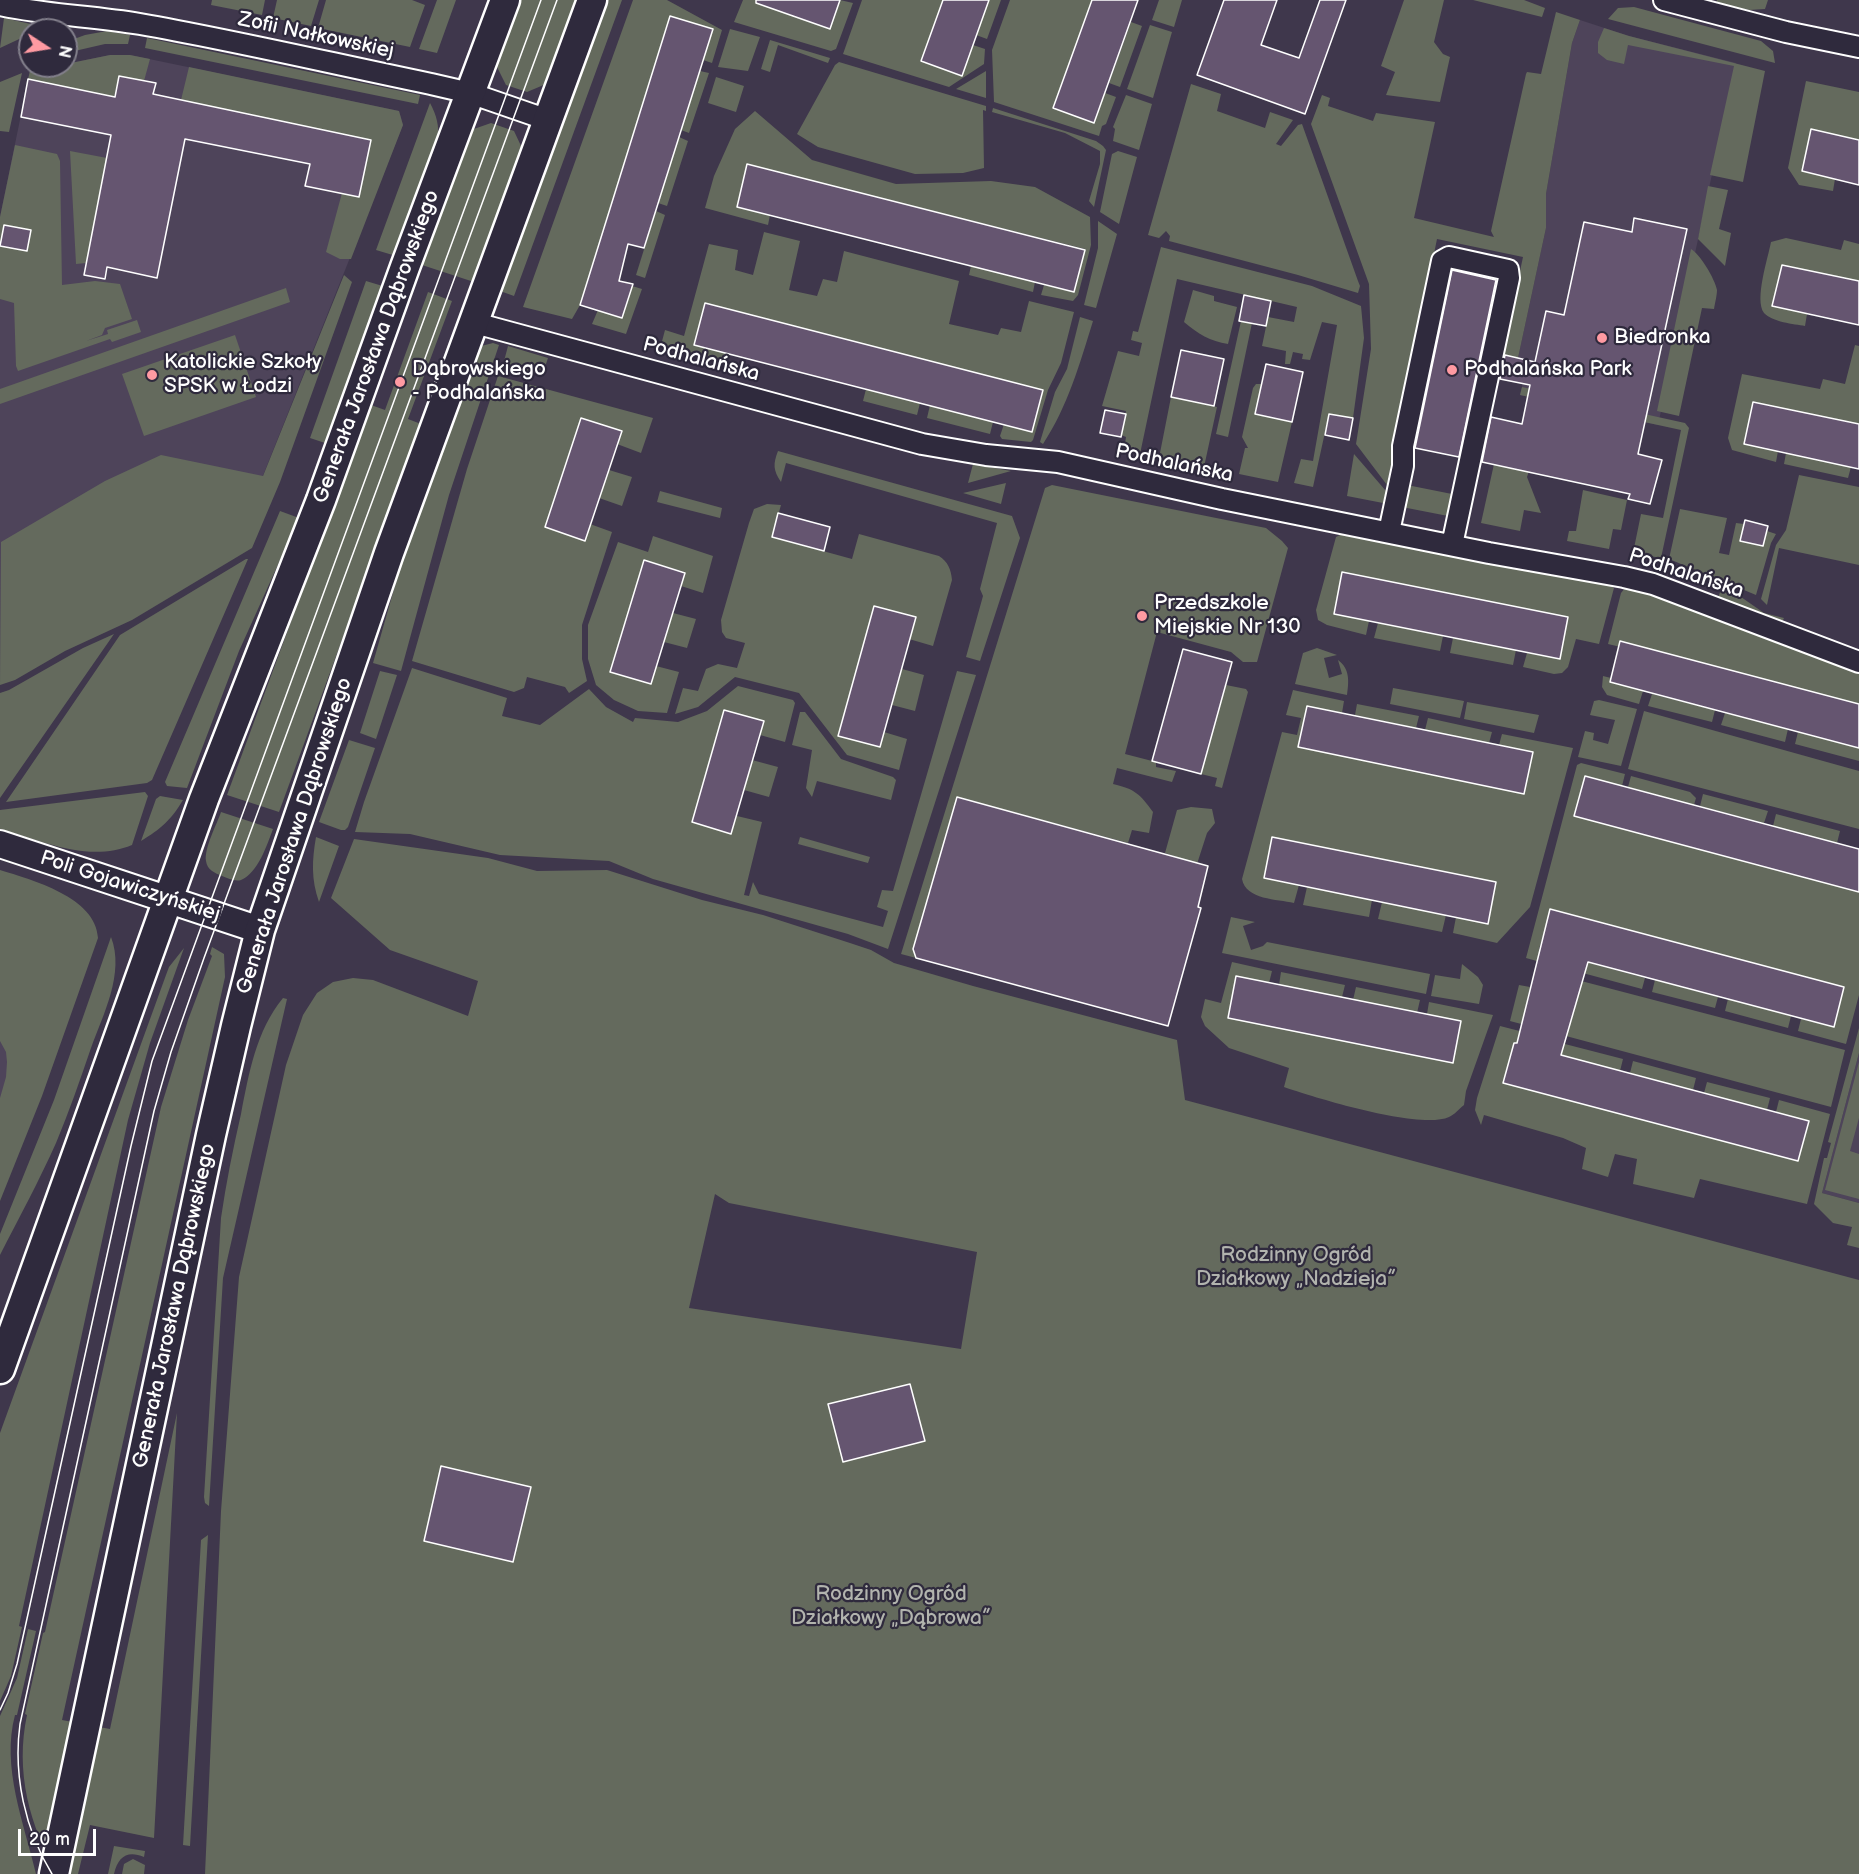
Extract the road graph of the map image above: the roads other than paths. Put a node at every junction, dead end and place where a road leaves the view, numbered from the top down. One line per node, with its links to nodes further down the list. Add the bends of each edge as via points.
1 (505, 0): 7 (main road, Generała Jarosława Dąbrowskiego)
2 (592, 0): 8 (main road, Generała Jarosława Dąbrowskiego)
3 (1664, 0): 6 (street)
4 (0, 5): 5 (street, Zofii Nałkowskiej, via 39,13)
5 (94, 8): 7 (street, Zofii Nałkowskiej, via 150,26)
6 (1859, 47)
7 (470, 93): 8 (street, Zofii Nałkowskiej); 14 (main road, Generała Jarosława Dąbrowskiego)
8 (548, 120): 9 (main road, Generała Jarosława Dąbrowskiego)
9 (475, 323): 10 (street, Podhalańska, via 922,444 1058,462 1147,484); 15 (main road, Generała Jarosława Dąbrowskiego, via 389,553)
10 (1389, 532): 11 (street, Podhalańska); 11 (street, via 1403,466 1402,446 1442,261 1449,257 1506,268 1510,275)
11 (1452, 545): 12 (street, Podhalańska, via 1653,584)
12 (1859, 662)
13 (0, 844): 14 (street, Poli Gojawiczyńskiej)
14 (169, 899): 15 (street, Poli Gojawiczyńskiej); 16 (main road, Generała Jarosława Dąbrowskiego)
15 (260, 930): 17 (main road, Generała Jarosława Dąbrowskiego, via 214,1125)
16 (0, 1369)
17 (54, 1874)

